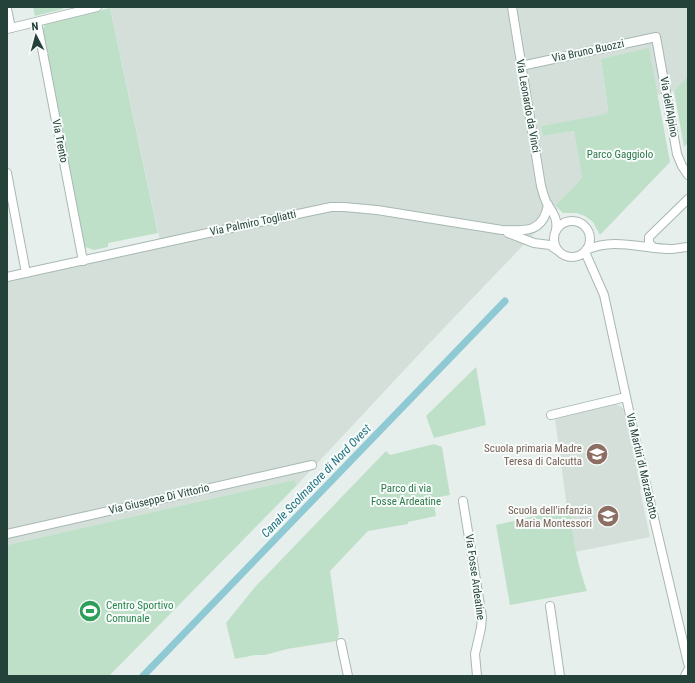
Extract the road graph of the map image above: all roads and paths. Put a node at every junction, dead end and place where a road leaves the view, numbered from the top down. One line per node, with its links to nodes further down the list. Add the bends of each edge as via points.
1 (94, 7): 4 (street)
2 (512, 7): 7 (street, Via Leonardo da Vinci)
3 (7, 9): 5 (street)
4 (37, 22): 5 (street); 26 (street, Via Trento)
5 (9, 28)
6 (656, 37): 7 (street, Via Bruno Buozzi); 9 (street, Via dell'Alpino, via 676,148)
7 (521, 66): 11 (street, Via Leonardo da Vinci, via 541,186)
8 (7, 173): 28 (street)
9 (688, 175)
10 (688, 199): 17 (street)
11 (548, 205): 12 (street, Via Leonardo da Vinci); 14 (street, Via Palmiro Togliatti, via 539,225 526,230)
12 (553, 213): 13 (street); 15 (street, Via Leonardo da Vinci, via 557,224)
13 (569, 220): 15 (street); 16 (street, via 582,223)
14 (502, 230): 18 (street, Via Palmiro Togliatti, via 534,243); 26 (street, Via Palmiro Togliatti, via 377,210 331,207)
15 (555, 232): 18 (street); 23 (street, via 555,245)
16 (590, 234): 19 (street); 24 (street, via 590,243)
17 (649, 237): 20 (street, via 641,243); 22 (street, via 649,243)
18 (542, 243): 23 (street, Via Palmiro Togliatti)
19 (609, 244): 20 (street); 24 (street)
20 (632, 245): 22 (street)
21 (688, 247): 22 (street)
22 (654, 248)
23 (558, 250): 25 (street)
24 (586, 251): 25 (street); 27 (street, Via Martiri di Marzabotto)
25 (572, 257): 27 (street, Via Martiri di Marzabotto)
26 (83, 261): 28 (street, Via Palmiro Togliatti)
27 (593, 271): 30 (street, Via Martiri di Marzabotto, via 604,296)
28 (26, 273): 29 (street, Via Palmiro Togliatti)
29 (7, 277)
30 (626, 397): 31 (street); 37 (street, Via Martiri di Marzabotto)
31 (551, 415)
32 (312, 465): 34 (street, Via Giuseppe Di Vittorio)
33 (463, 501): 39 (street, Via Fosse Ardeatine, via 482,617 475,654)
34 (7, 534)
35 (550, 606): 40 (street)
36 (341, 643): 38 (street)
37 (688, 663)
38 (348, 676)
39 (477, 676)
40 (560, 676)

